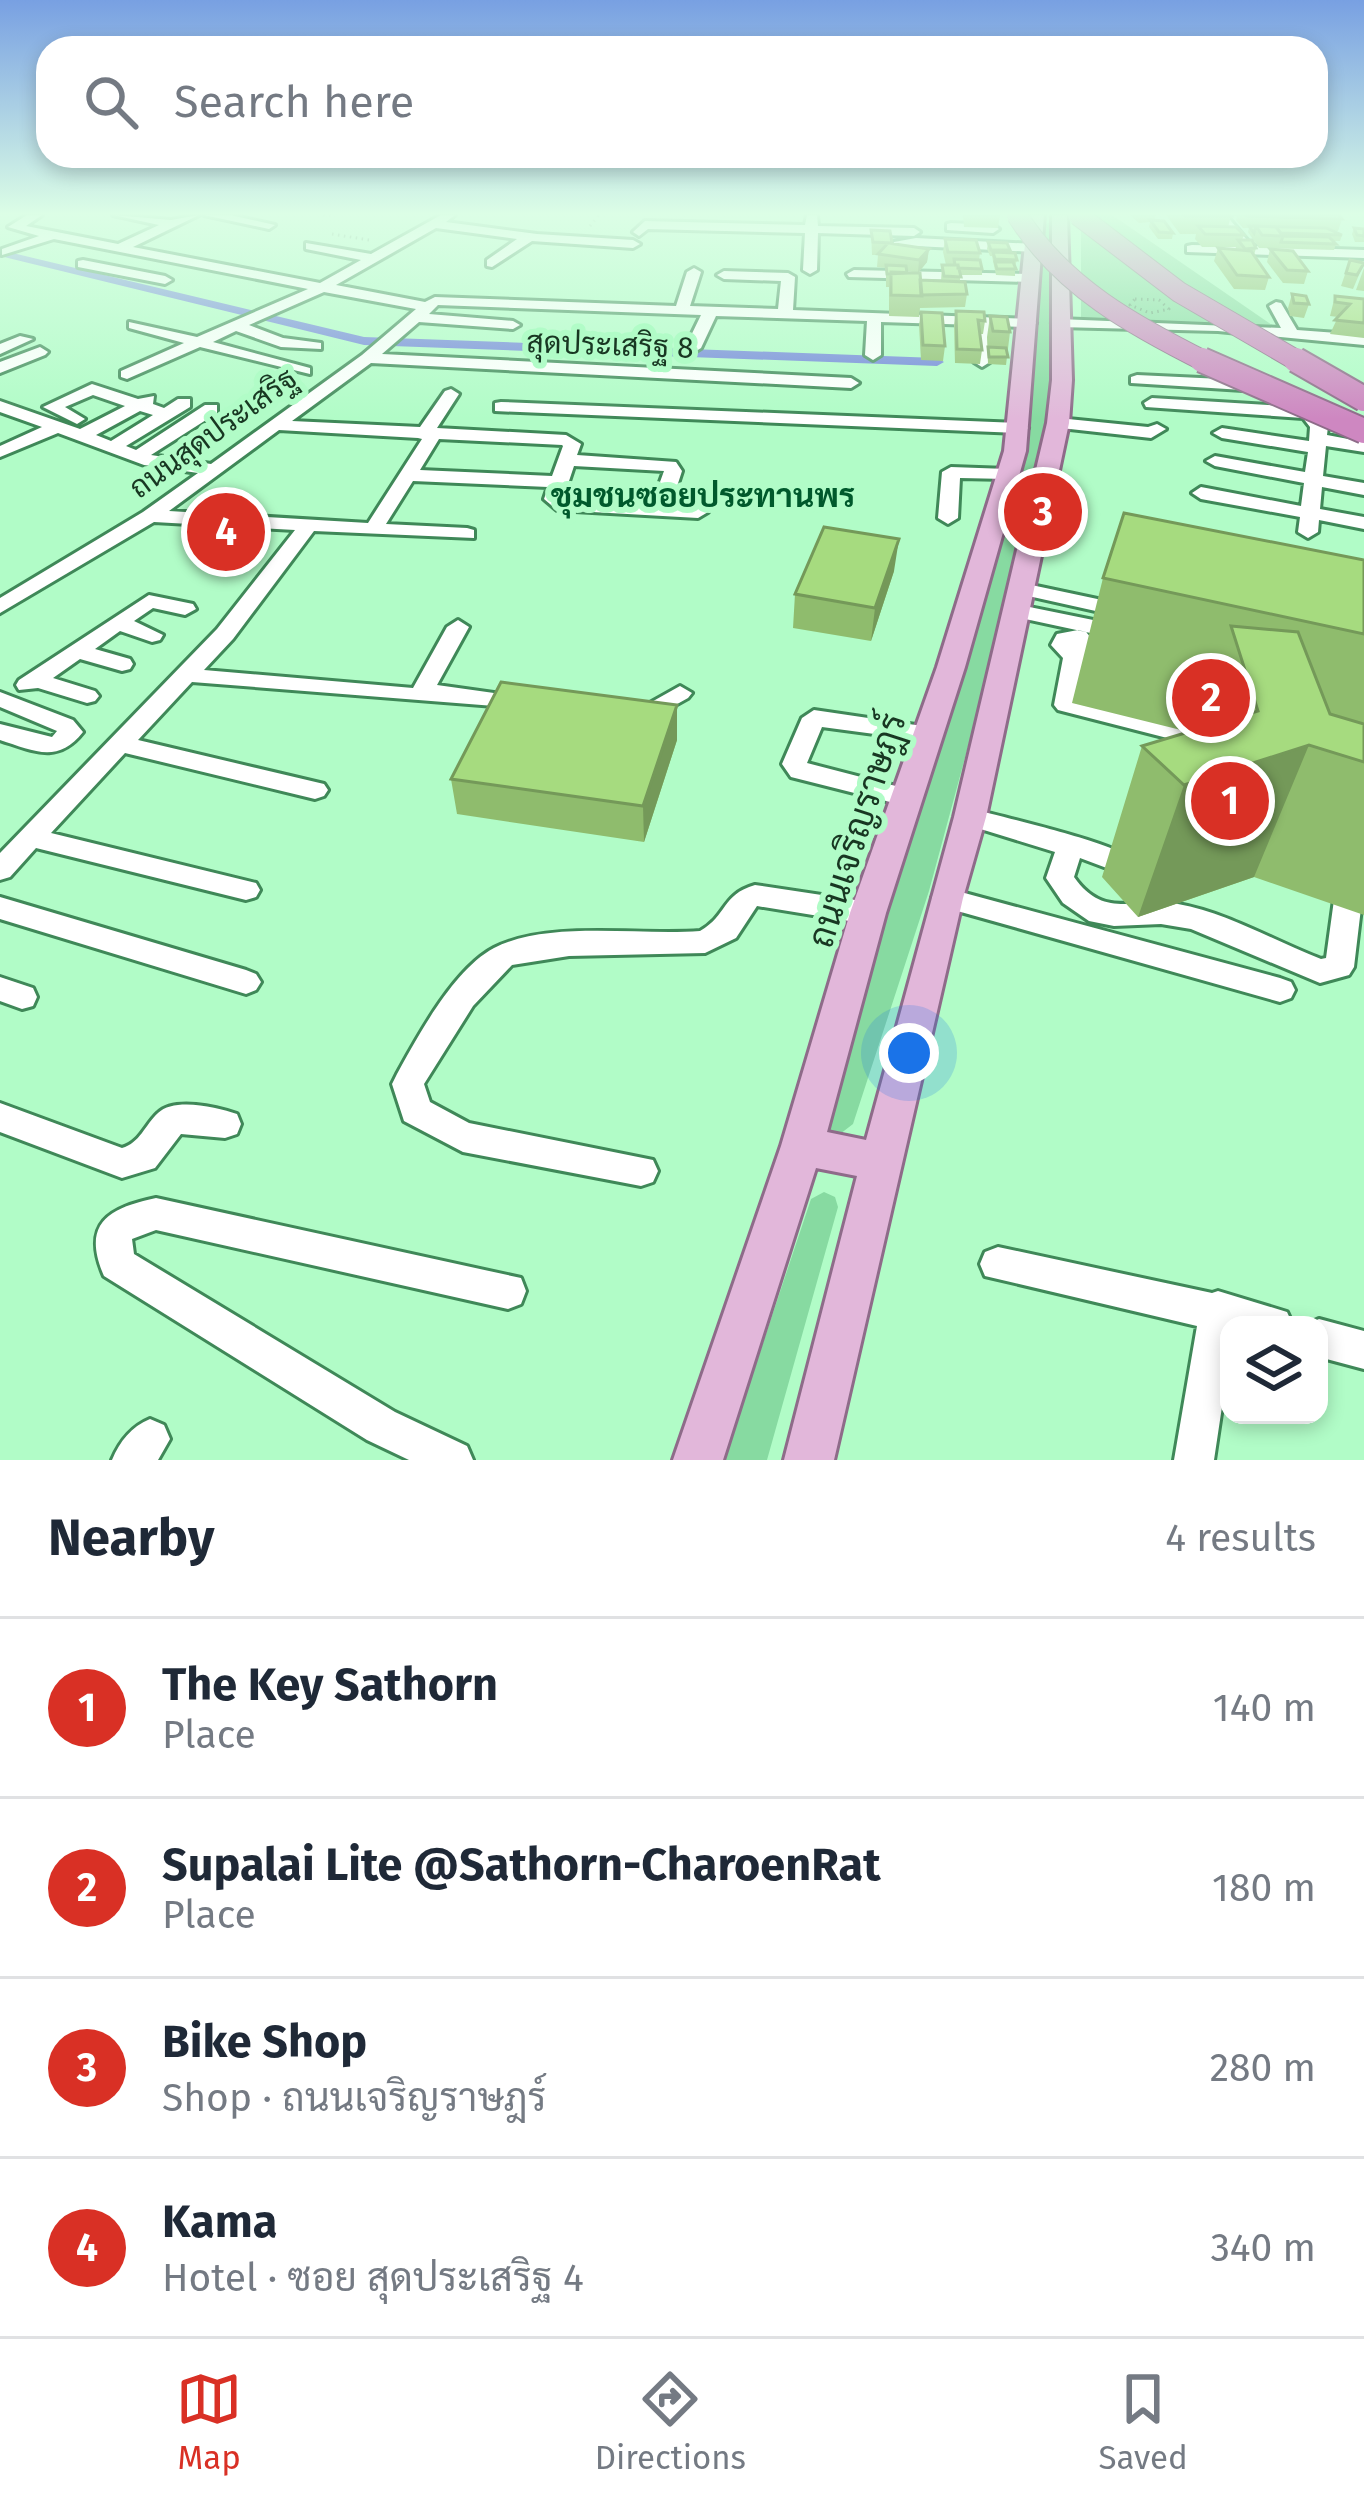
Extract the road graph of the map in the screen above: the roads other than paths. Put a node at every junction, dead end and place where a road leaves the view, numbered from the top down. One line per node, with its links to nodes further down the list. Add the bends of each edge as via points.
1 (296, 283): 13 (street)
2 (330, 283): 13 (street)
3 (690, 283): 16 (street)
4 (787, 283): 19 (street)
5 (918, 283): 14 (street)
6 (1018, 283): 22 (street, ถนนสุดประเสริฐ)
7 (1040, 283): 60 (main road, ถนนเจริญราษฎร์)
8 (1047, 283): 57 (main road)
9 (1078, 283): 25 (street)
10 (1080, 283): 63 (highway, bridge, via 1176,347)
11 (1148, 283): 47 (highway, bridge, via 1179,292)
12 (1199, 283): 43 (highway)
13 (321, 288): 18 (street); 26 (street)
14 (884, 291)
15 (1276, 305): 27 (street)
16 (682, 309): 17 (street, ถนนสุดประเสริฐ); 18 (street, ถนนสุดประเสริฐ, via 452,299)
17 (711, 310): 19 (street, ถนนสุดประเสริฐ); 34 (street)
18 (419, 312): 24 (street); 33 (street, ถนนสุดประเสริฐ)
19 (784, 314): 20 (street, ถนนสุดประเสริฐ)
20 (874, 319): 21 (street, ถนนสุดประเสริฐ); 37 (street)
21 (944, 321): 22 (street, ถนนสุดประเสริฐ); 29 (street)
22 (984, 321): 38 (street)
23 (134, 325): 31 (street)
24 (513, 325)
25 (1125, 325): 27 (street); 44 (street)
26 (236, 326): 31 (street); 32 (street)
27 (1291, 332): 30 (street)
28 (25, 339): 35 (street)
29 (944, 340)
30 (1364, 340)
31 (198, 342): 40 (street); 50 (street, via 122,380 149,395)
32 (316, 346)
33 (380, 347): 42 (street, สุดประเสริฐ 8); 58 (street, ถนนสุดประเสริฐ)
34 (694, 348)
35 (0, 349)
36 (40, 352): 39 (street)
37 (873, 355)
38 (982, 362)
39 (0, 368)
40 (304, 371)
41 (1137, 380): 44 (street)
42 (851, 383)
43 (1364, 383)
44 (1243, 385): 54 (street)
45 (75, 391): 50 (street, via 92,388); 52 (street); 56 (street); 62 (street, via 50,409)
46 (451, 394): 65 (street)
47 (1364, 399)
48 (184, 403): 55 (street)
49 (1152, 403): 54 (street)
50 (139, 405): 55 (street); 56 (street)
51 (501, 407): 60 (street)
52 (8, 409): 59 (street)
53 (211, 410): 70 (street)
54 (1303, 412): 66 (street, via 1319,427)
55 (166, 414): 67 (street)
56 (121, 415): 62 (street)
57 (1058, 423): 61 (street); 89 (main road)
58 (274, 425): 65 (street); 73 (street, ถนนสุดประเสริฐ)
59 (58, 427): 62 (street); 69 (street)
60 (1018, 428): 74 (main road, ถนนเจริญราษฎร์)
61 (1156, 429)
62 (89, 431): 67 (street)
63 (1364, 431)
64 (1222, 433): 66 (street)
65 (429, 434): 71 (street, via 552,438 572,444); 75 (street)
66 (1317, 444): 68 (street); 76 (street)
67 (113, 447): 70 (street)
68 (1364, 447)
69 (0, 452)
70 (137, 457): 73 (street)
71 (568, 460): 77 (street); 80 (street, via 670,466)
72 (1215, 461): 76 (street)
73 (211, 470): 82 (street, ถนนสุดประเสริฐ)
74 (1007, 474): 83 (street, via 951,472); 109 (main road, ถนนเจริญราษฎร์)
75 (405, 475): 77 (street); 87 (street)
76 (1312, 480): 78 (street); 84 (street)
77 (557, 482): 80 (street, via 554,499 566,507)
78 (1364, 489)
79 (1201, 493): 84 (street)
80 (659, 511): 81 (street)
81 (698, 512)
82 (150, 516): 86 (street); 90 (street, ถนนสุดประเสริฐ)
83 (948, 518)
84 (1308, 522): 85 (street)
85 (1364, 523)
86 (310, 524): 87 (street); 100 (street)
87 (375, 526): 88 (street)
88 (467, 534)
89 (1019, 600): 92 (street); 97 (street); 114 (main road)
90 (0, 607)
91 (185, 610): 93 (street, via 148,601)
92 (1159, 619)
93 (117, 623): 95 (street); 98 (street)
94 (458, 627): 102 (street)
95 (152, 635)
96 (1129, 635): 97 (street)
97 (1078, 639): 111 (street, via 1065,704 1240,752 1190,739)
98 (78, 651): 99 (street); 101 (street)
99 (122, 664)
100 (188, 675): 102 (street, via 411,697); 110 (street)
101 (35, 680): 104 (street); 105 (street)
102 (424, 691): 106 (street)
103 (680, 692): 107 (street, via 635,718)
104 (88, 697)
105 (3, 699): 108 (street, via 70,727 70,738 45,746)
106 (559, 709)
107 (604, 716)
108 (0, 732)
109 (927, 734): 113 (main road, ถนนเจริญราษฎร์); 113 (street, via 814,718 794,764)
110 (124, 745): 112 (street); 115 (street)
111 (1182, 761)
112 (315, 790)
113 (906, 797): 123 (main road, ถนนเจริญราษฎร์)
114 (970, 817): 116 (street); 121 (main road)
115 (32, 838): 119 (street); 120 (street)
116 (1074, 848): 117 (street, via 1060,878 1085,906 1131,919 1174,910 1320,971 1339,967); 118 (street)
117 (1354, 859)
118 (1128, 866)
119 (0, 870)
120 (246, 890)
121 (946, 898): 125 (street); 129 (main road)
122 (0, 908): 124 (street)
123 (868, 914): 128 (main road, ถนนเจริญราษฎร์); 130 (street, via 755,895 705,942 529,948 501,958 408,1084 416,1112 463,1137)
124 (246, 982)
125 (1280, 990)
126 (2, 1120): 127 (street, via 122,1163 143,1157 177,1117)
127 (225, 1124)
128 (802, 1146): 129 (main road); 138 (main road, ถนนเจริญราษฎร์)
129 (882, 1162): 139 (main road)
130 (641, 1172)
131 (998, 1264): 133 (street)
132 (508, 1291): 137 (street, via 156,1214 125,1220 114,1234 117,1264 381,1426)
133 (1218, 1310): 134 (street); 140 (street)
134 (1240, 1316)
135 (1328, 1340): 136 (street)
136 (1364, 1350)
137 (453, 1460)
138 (698, 1460)
139 (809, 1460)
140 (1194, 1460)

